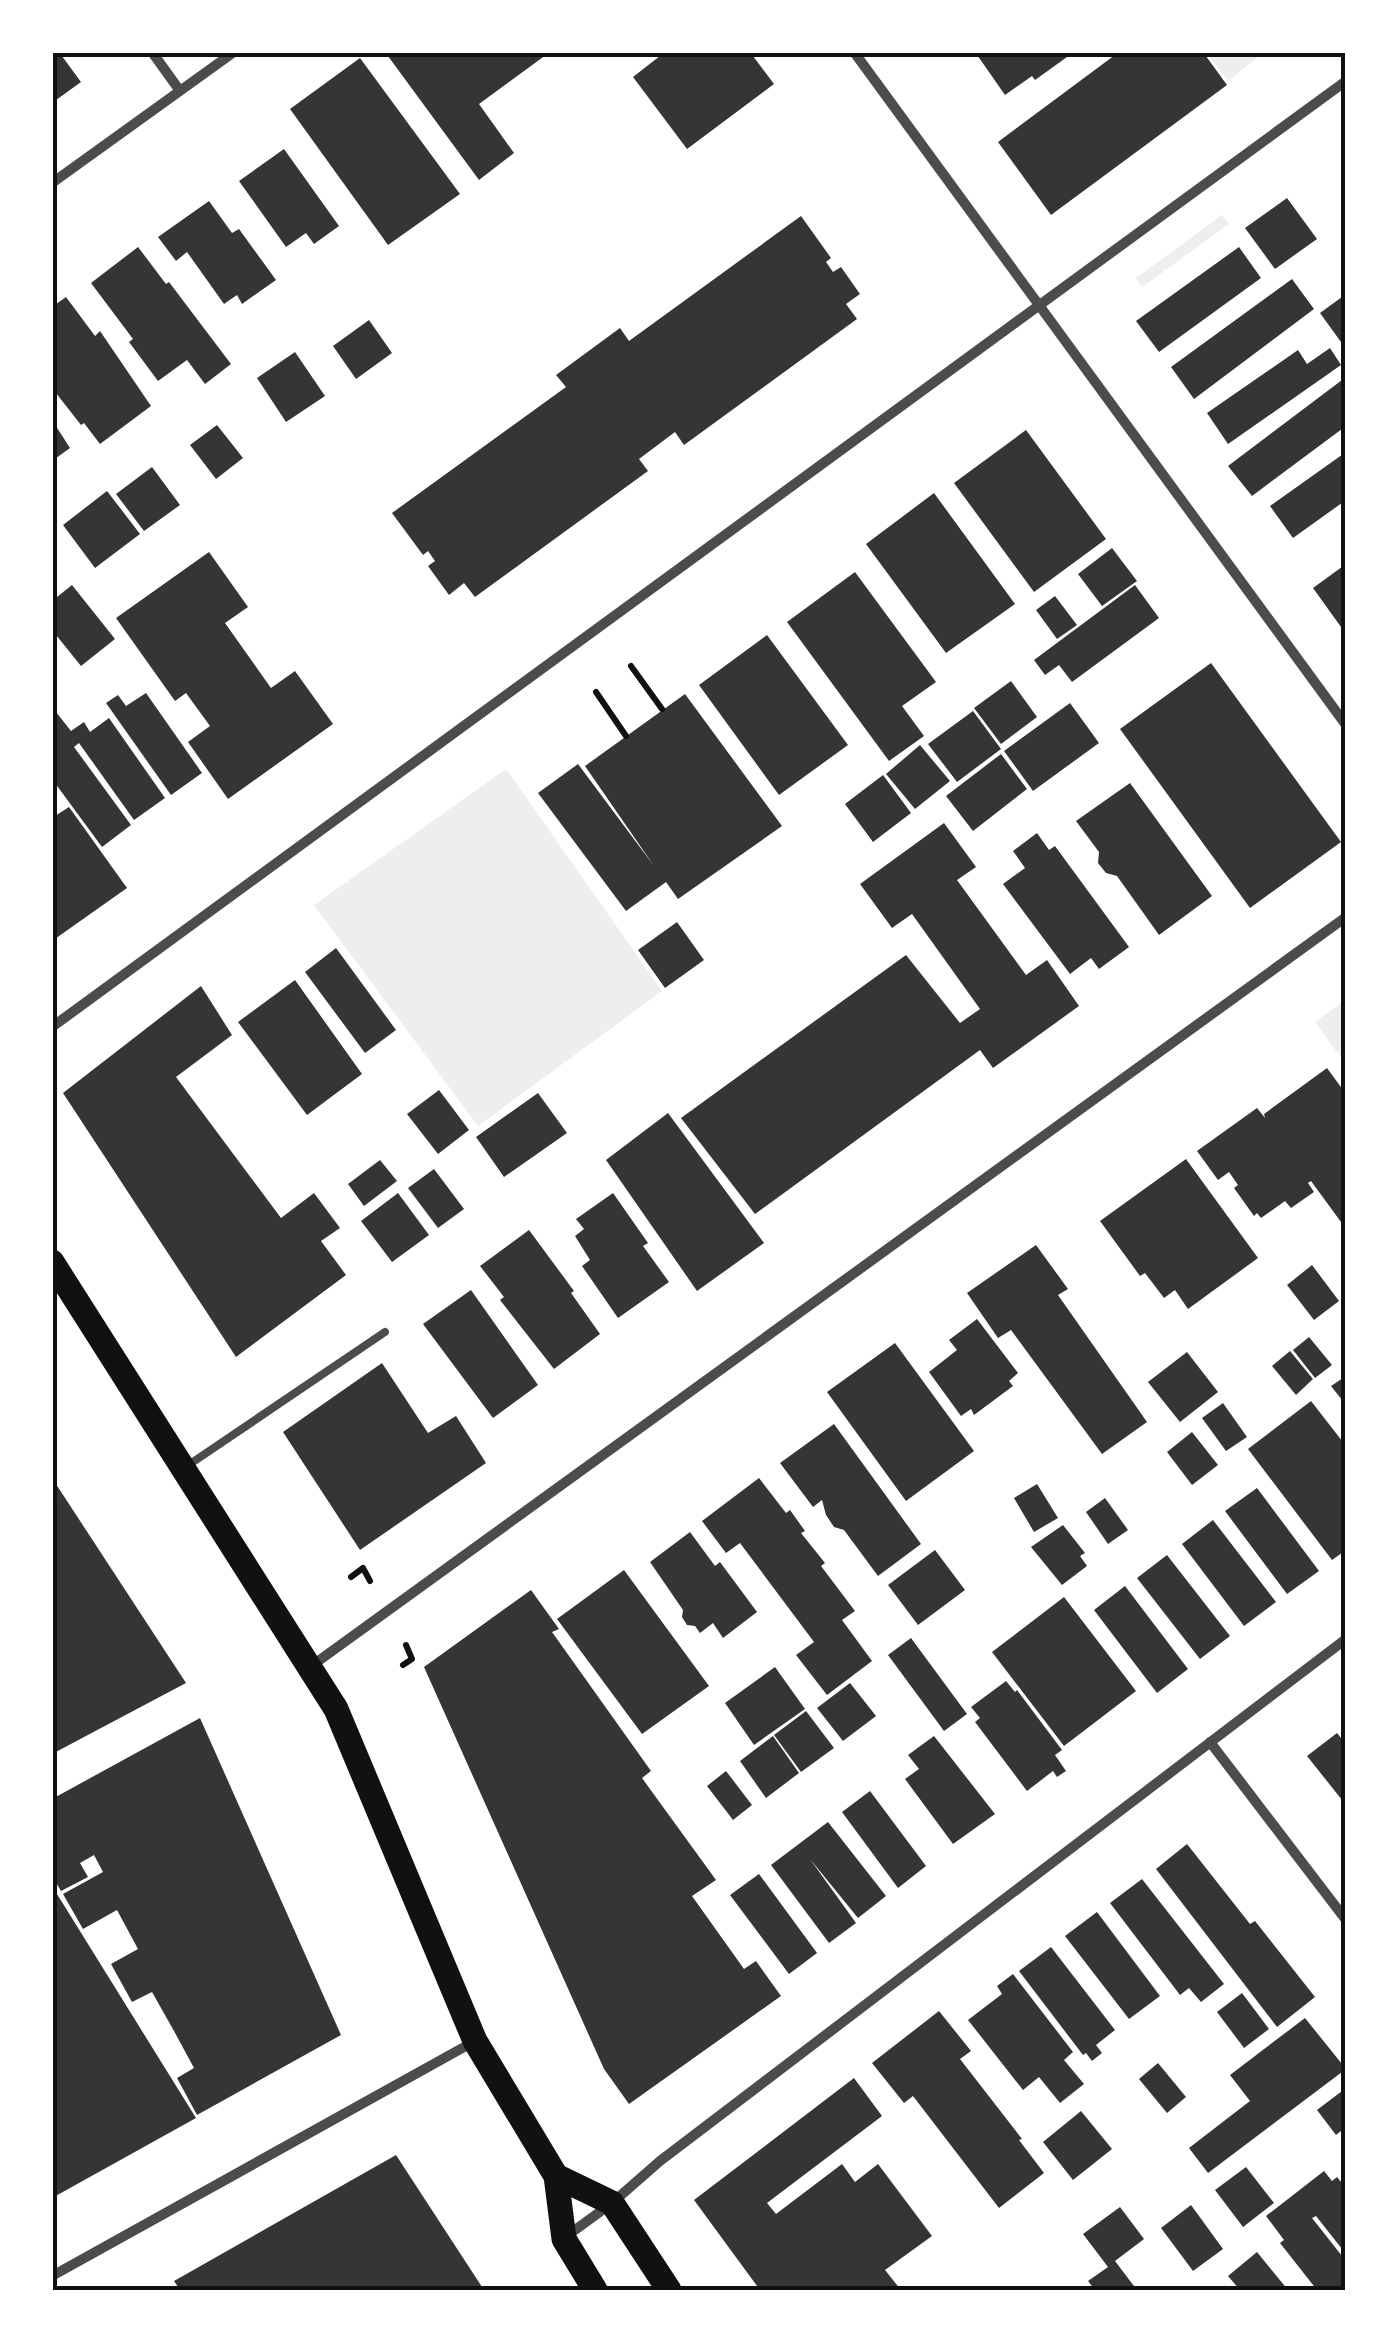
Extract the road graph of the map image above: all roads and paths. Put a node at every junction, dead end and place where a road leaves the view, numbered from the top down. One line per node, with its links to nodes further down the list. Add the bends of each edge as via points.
1 (152, 52): 5 (street)
2 (234, 52): 5 (street)
3 (854, 52): 7 (street)
4 (1346, 81): 7 (street)
5 (180, 91): 6 (street)
6 (52, 183)
7 (1038, 304): 11 (street); 14 (street)
8 (632, 666): 10 (path)
9 (596, 692): 12 (path)
10 (662, 709)
11 (1346, 725)
12 (626, 736)
13 (1346, 916): 23 (street)
14 (52, 1027)
15 (52, 1262): 17 (main road)
16 (385, 1332): 17 (lane)
17 (184, 1468): 23 (main road)
18 (352, 1577): 19 (path, via 362,1568)
19 (370, 1581)
20 (1346, 1639): 24 (street)
21 (406, 1645): 22 (path, via 412,1658)
22 (404, 1665)
23 (310, 1667): 26 (main road, via 336,1709)
24 (1210, 1742): 25 (street); 28 (street)
25 (1346, 1920)
26 (475, 2041): 27 (main road); 30 (street)
27 (556, 2176): 28 (main road); 29 (main road)
28 (612, 2203): 29 (street); 32 (main road)
29 (564, 2239): 31 (main road)
30 (52, 2276)
31 (595, 2290)
32 (670, 2290)

